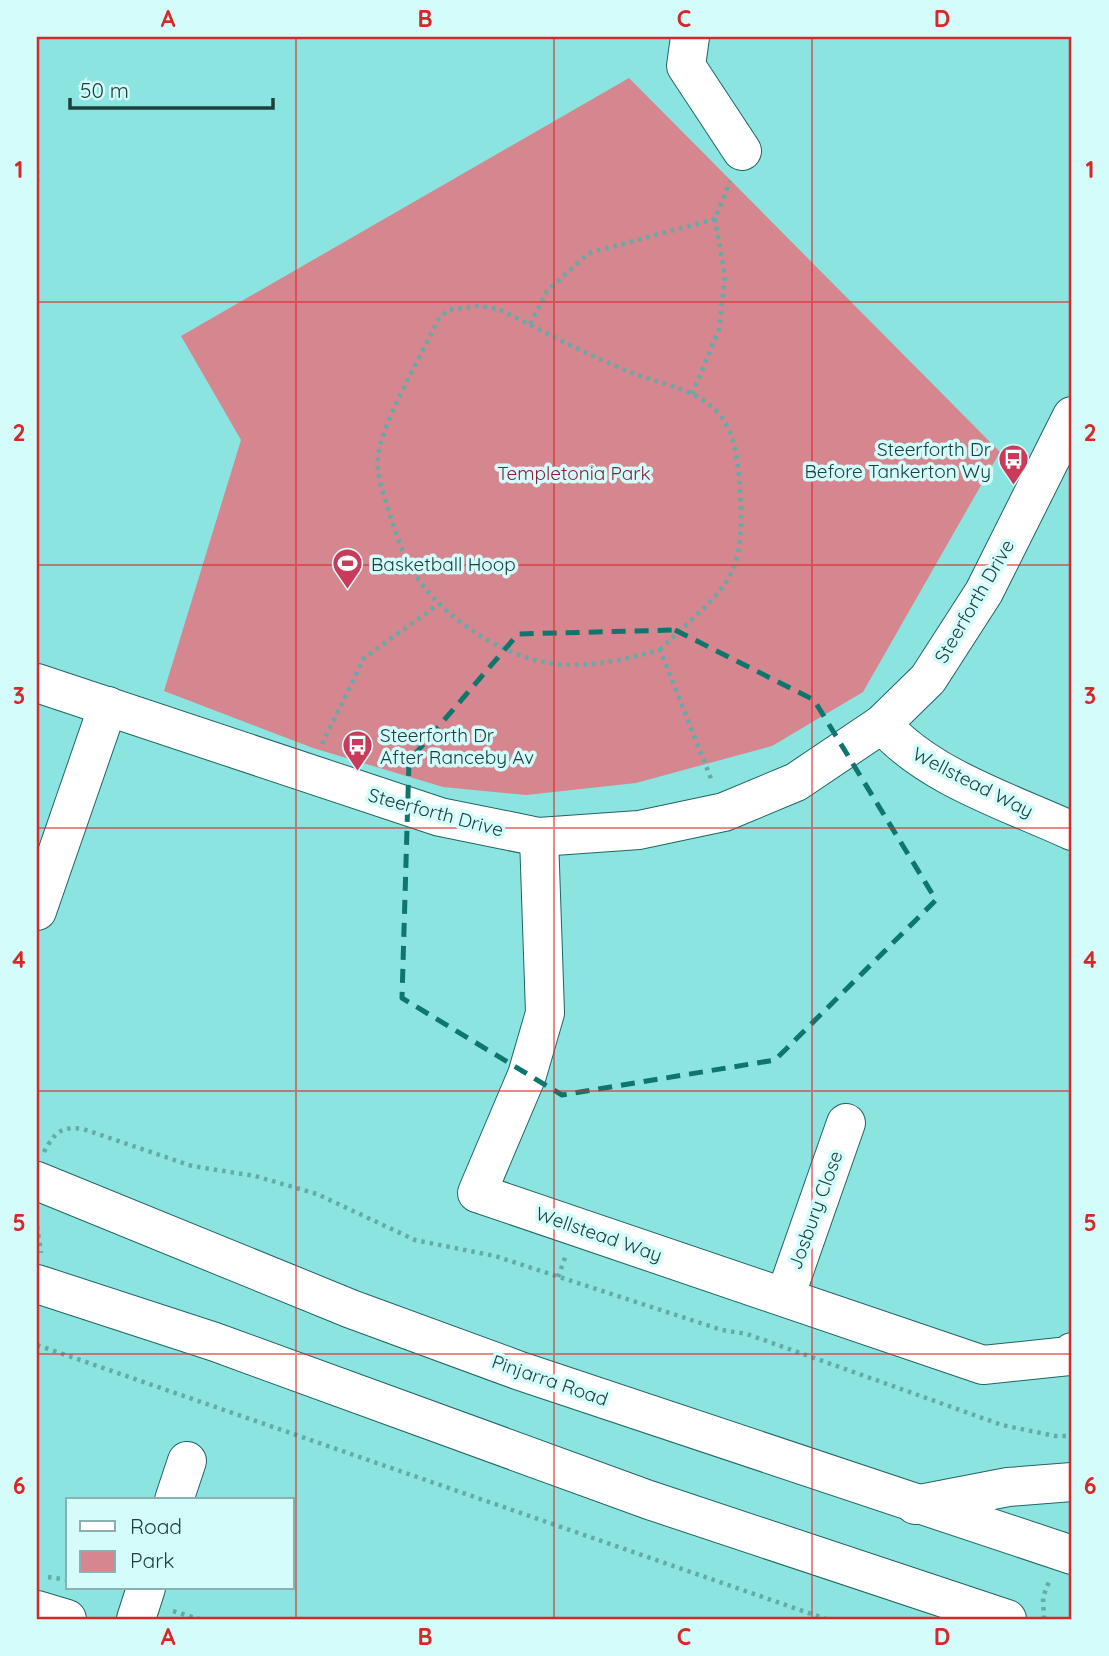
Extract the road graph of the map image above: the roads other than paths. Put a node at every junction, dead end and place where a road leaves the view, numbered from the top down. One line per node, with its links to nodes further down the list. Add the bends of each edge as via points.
1 (690, 37): 2 (main road, via 686,65)
2 (742, 150)
3 (1070, 425): 6 (main road, Steerforth Drive, via 953,643 928,679)
4 (37, 683): 5 (main road, Steerforth Drive)
5 (108, 706): 8 (main road, Steerforth Drive, via 453,821); 9 (main road)
6 (881, 724): 7 (main road, Wellstead Way, via 926,763); 8 (main road, Steerforth Drive, via 796,782 724,812 639,830)
7 (1072, 831)
8 (539, 837): 13 (main road, Wellstead Way, via 545,1013 527,1075 477,1193)
9 (37, 911)
10 (846, 1123): 13 (main road, Josbury Close)
11 (38, 1182): 18 (main road, Pinjarra Road, via 364,1314)
12 (39, 1271): 22 (main road, via 215,1342 637,1496)
13 (785, 1297): 14 (main road, Wellstead Way, via 983,1365 1069,1356)
14 (1072, 1352)
15 (187, 1461): 17 (main road)
16 (1072, 1482): 18 (main road, via 1008,1486)
17 (175, 1498)
18 (915, 1505): 19 (main road, Pinjarra Road)
19 (1072, 1555)
20 (145, 1590): 24 (main road)
21 (37, 1610): 23 (main road)
22 (995, 1617)
23 (67, 1619)
24 (136, 1619)

